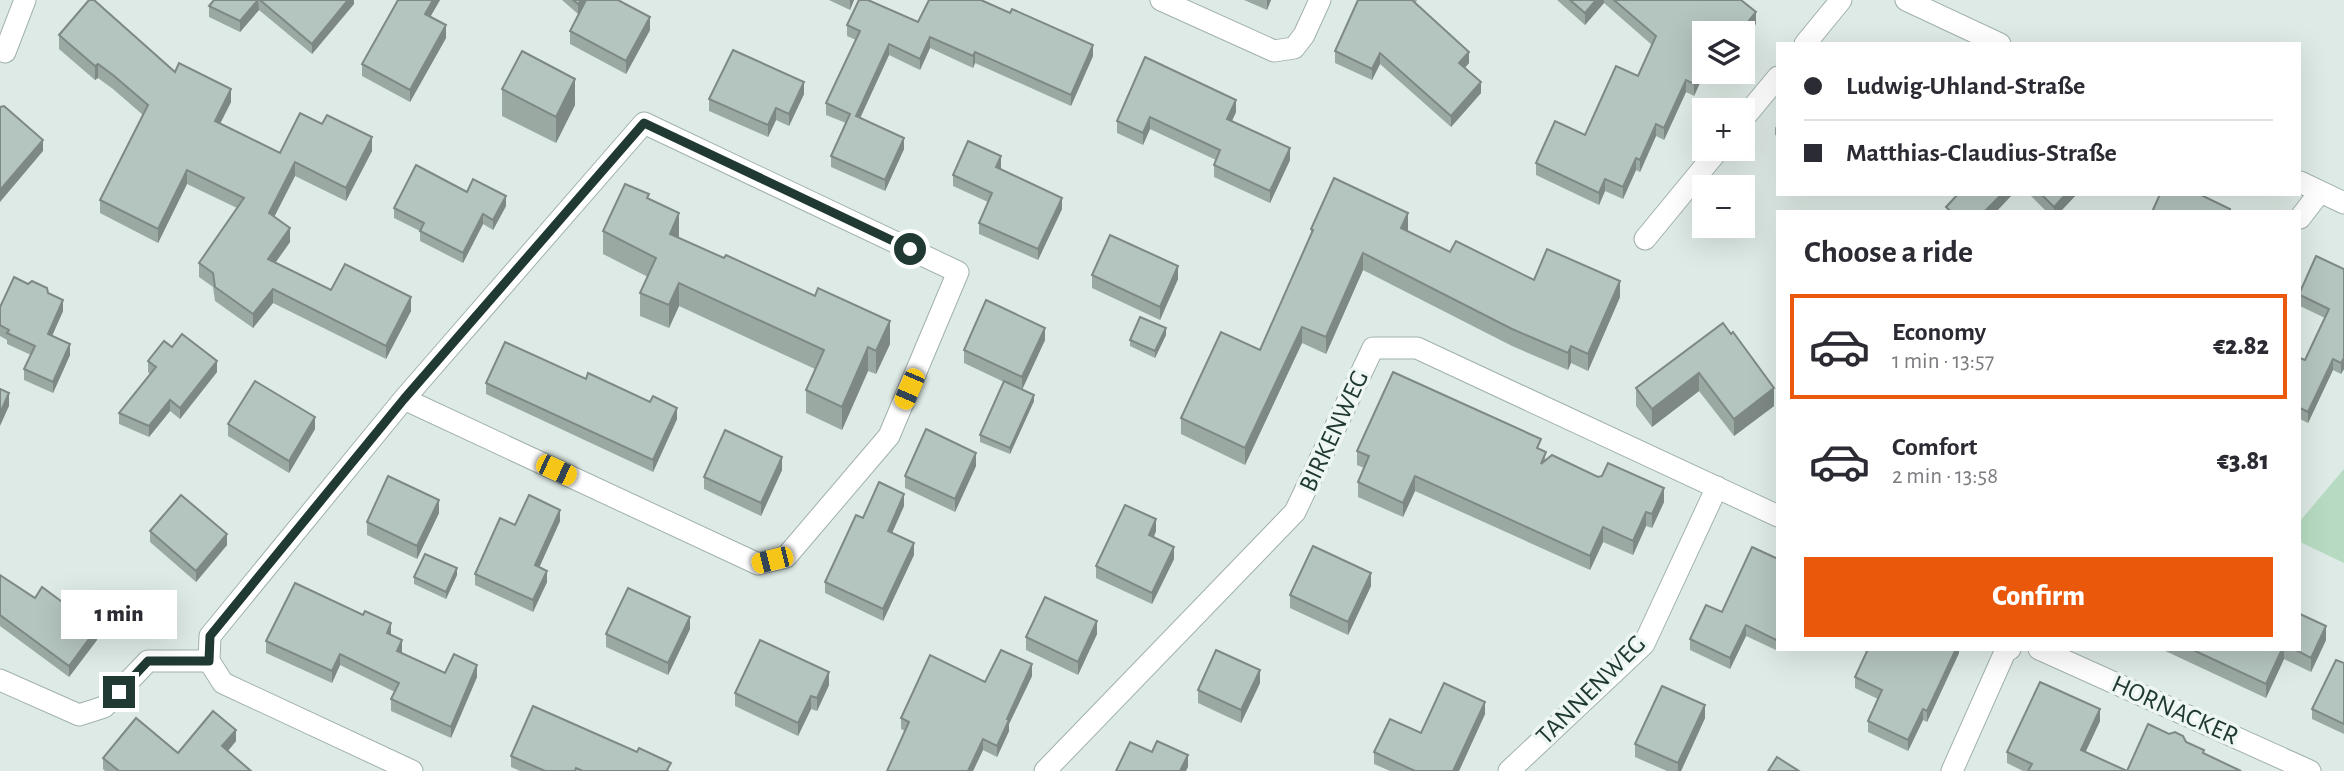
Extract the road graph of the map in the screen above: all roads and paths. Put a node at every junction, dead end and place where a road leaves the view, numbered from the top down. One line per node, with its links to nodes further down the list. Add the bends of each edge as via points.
1 (25, 0): 8 (street)
2 (1161, 0): 3 (street, via 1274,51 1294,48)
3 (1320, 0)
4 (1841, 0): 6 (street)
5 (1906, 0): 7 (street)
6 (1807, 42)
7 (1996, 42)
8 (5, 51)
9 (1776, 79): 10 (street)
10 (1755, 105)
11 (1709, 161): 16 (street)
12 (2301, 182): 13 (street)
13 (2320, 192): 14 (street); 15 (street)
14 (2344, 203)
15 (2301, 217)
16 (1645, 239)
17 (404, 399): 17 (street, via 758,564 786,557 889,436 958,272 644,123); 22 (street, via 210,636)
18 (1717, 487): 19 (street, BIRKENWEG); 25 (street, BIRKENWEG, via 1417,348 1373,348 1295,512); 26 (street, TANNENWEG, via 1644,644)
19 (1776, 515)
20 (2007, 651): 27 (street)
21 (2043, 651): 28 (street, HORNACKER)
22 (209, 661): 23 (street, via 148,661 104,707 79,715); 24 (street, via 223,684)
23 (0, 680)
24 (412, 771)
25 (1045, 771)
26 (1509, 771)
27 (1952, 771)
28 (2310, 771)

